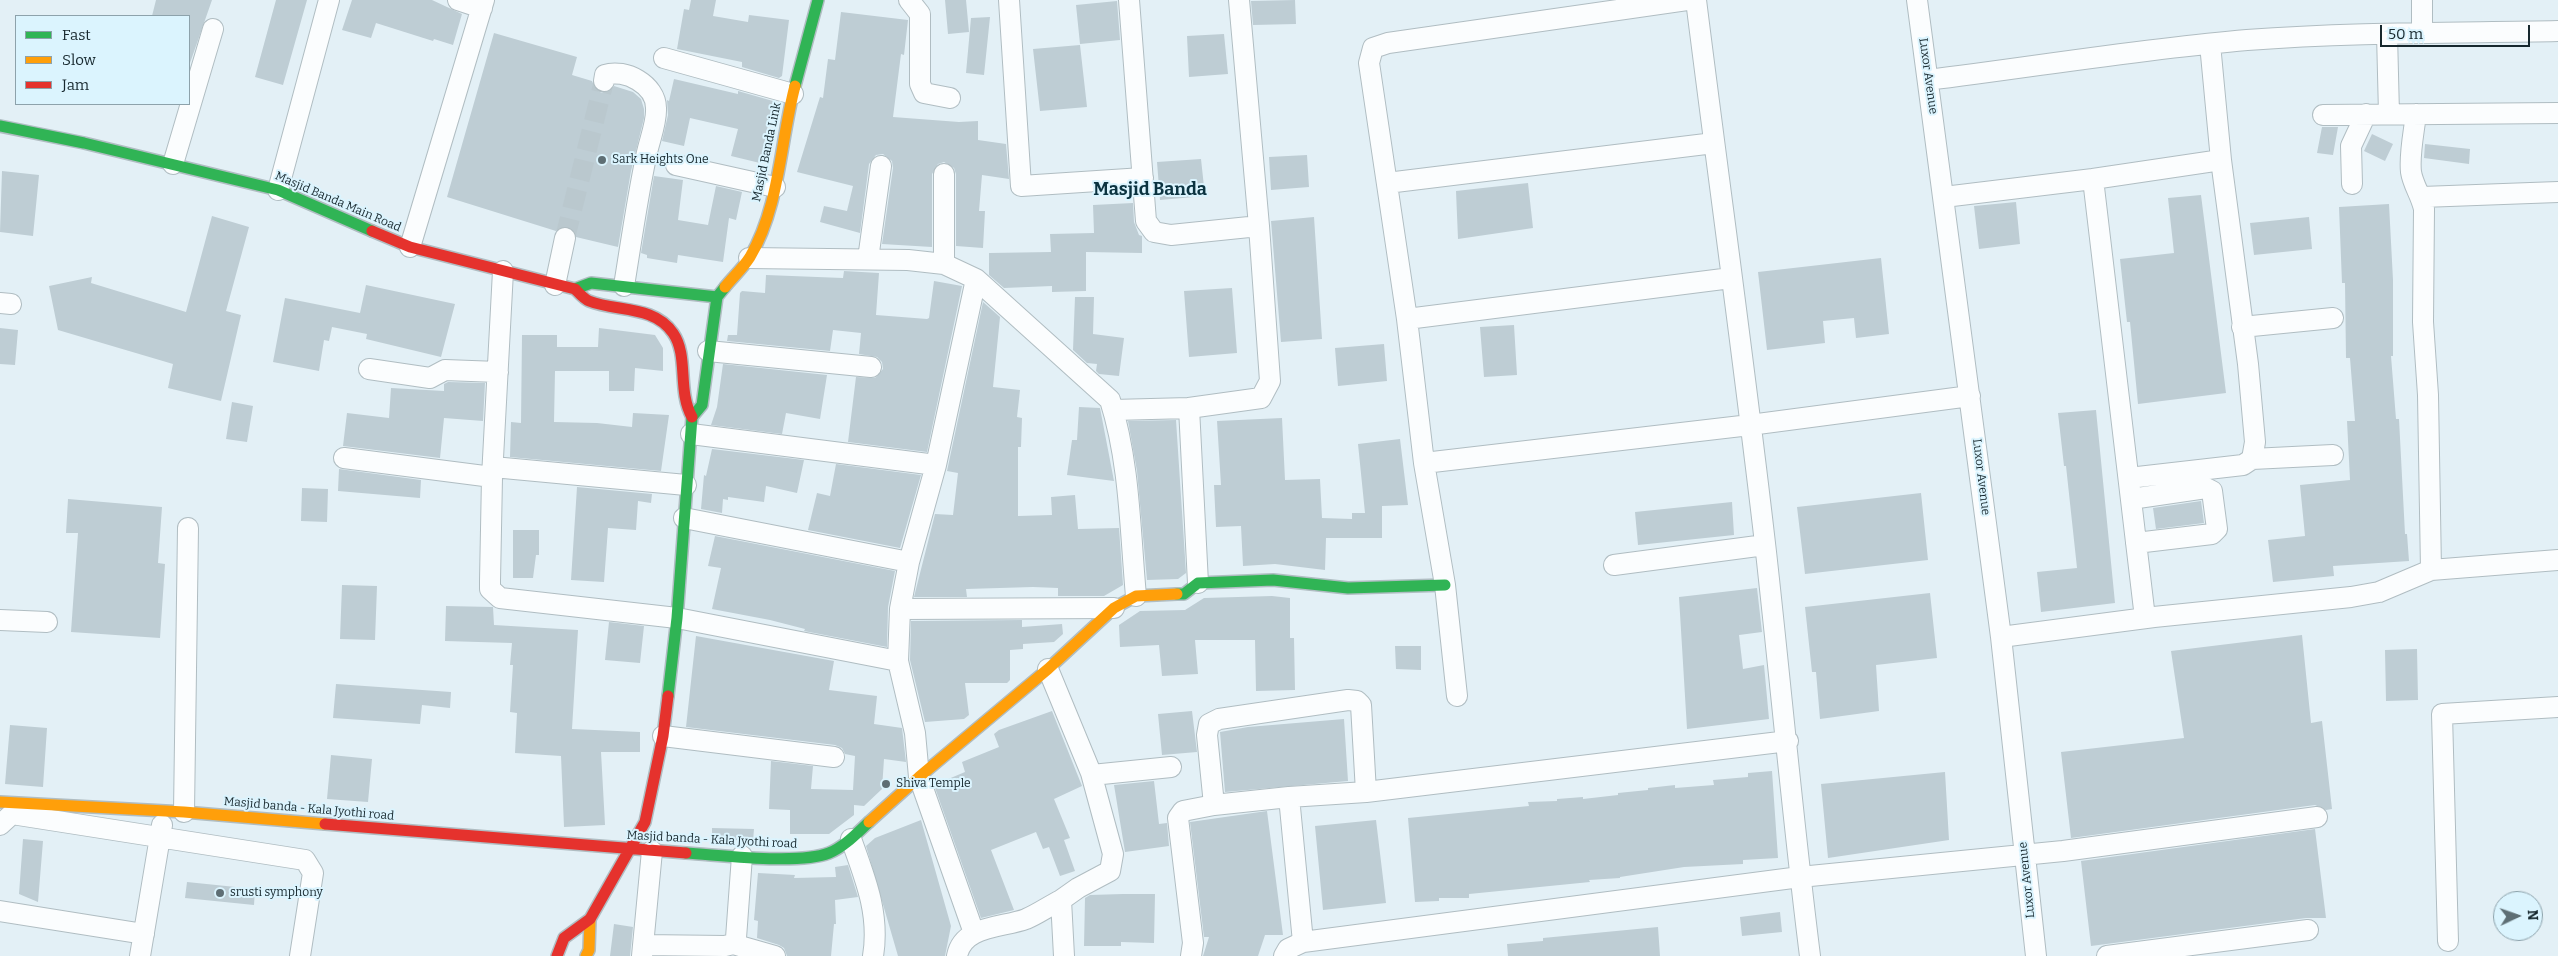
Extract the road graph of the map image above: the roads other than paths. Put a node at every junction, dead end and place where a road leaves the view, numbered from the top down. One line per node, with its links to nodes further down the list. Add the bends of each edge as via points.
1 (330, 0): 43 (street)
2 (458, 0): 12 (street)
3 (818, 0): 23 (main road, Masjid Banda Link)
4 (909, 0): 24 (street, via 920,14 920,84 924,94)
5 (1008, 0): 38 (street, via 1021,186)
6 (1129, 0): 38 (street)
7 (1239, 0): 47 (street)
8 (1687, 0): 40 (street, via 1388,43 1373,48 1368,63)
9 (1696, 0): 32 (street)
10 (1917, 0): 20 (street, Luxor Avenue)
11 (2422, 0): 15 (street)
12 (483, 4): 49 (street)
13 (213, 29): 19 (street)
14 (2558, 31): 15 (street)
15 (2422, 33): 16 (street)
16 (2387, 34): 17 (street); 28 (street)
17 (2210, 44): 20 (street); 33 (street)
18 (664, 58): 23 (street)
19 (196, 61): 22 (street)
20 (1928, 80): 45 (street, Luxor Avenue)
21 (604, 81): 58 (street, via 605,75 612,72 640,80 652,92 656,108)
22 (190, 88)
23 (793, 94): 42 (main road, Masjid Banda Link)
24 (950, 98)
25 (186, 105): 34 (street)
26 (2558, 113): 29 (street)
27 (2366, 114): 28 (street); 30 (street); 41 (street, via 2351,146)
28 (2389, 114): 29 (street)
29 (2416, 114): 46 (street, via 2411,171 2414,185)
30 (2323, 115)
31 (0, 126): 34 (main road, Masjid Banda Main Road)
32 (1714, 143): 40 (street); 54 (street)
33 (2221, 160): 39 (street); 64 (street)
34 (173, 164): 43 (main road, Masjid Banda Main Road)
35 (676, 165): 42 (street)
36 (881, 166): 51 (street)
37 (944, 174): 52 (street)
38 (1143, 178): 47 (street, via 1146,220 1154,232 1171,234)
39 (2093, 179): 45 (street); 80 (street)
40 (1388, 183): 63 (street)
41 (2352, 184)
42 (774, 187): 50 (main road, Masjid Banda Link, via 761,235)
43 (278, 190): 49 (main road, Masjid Banda Main Road)
44 (2558, 192): 46 (street)
45 (1944, 197): 69 (street, Luxor Avenue)
46 (2422, 197): 90 (street, via 2422,322 2428,395)
47 (1259, 226): 70 (street, via 1270,381 1260,398)
48 (565, 238): 57 (street)
49 (410, 247): 53 (main road, Masjid Banda Main Road)
50 (749, 258): 51 (street); 60 (main road, Masjid Banda Link)
51 (868, 259): 52 (street)
52 (944, 264): 55 (street)
53 (503, 271): 57 (main road, Masjid Banda Main Road); 68 (street)
54 (1731, 278): 63 (street); 73 (street)
55 (976, 279): 71 (street, via 1110,400); 78 (street)
56 (603, 284): 58 (main road, Masjid Banda Main Road); 59 (main road, Masjid Banda Main Road, via 591,283); 61 (main road)
57 (555, 285): 59 (main road, Masjid Banda Main Road)
58 (624, 286): 60 (main road, Masjid Banda Main Road)
59 (576, 290): 61 (main road, Masjid Banda Main Road, via 588,301)
60 (717, 297): 65 (main road)
61 (599, 303): 72 (main road, Masjid Banda Main Road, via 652,315 664,322 681,351 685,404)
62 (2333, 318): 64 (street)
63 (1407, 319): 77 (street)
64 (2242, 327): 76 (street, via 2255,442)
65 (708, 351): 66 (street); 72 (main road, via 702,405)
66 (871, 367)
67 (370, 369): 68 (street, via 430,378 445,370)
68 (498, 372): 79 (street)
69 (1970, 396): 73 (street); 100 (street, Luxor Avenue)
70 (1189, 408): 71 (street); 91 (street)
71 (1113, 410): 93 (street, via 1122,442)
72 (692, 425): 78 (street); 81 (main road)
73 (1750, 425): 77 (street); 86 (street)
74 (2332, 455): 76 (street)
75 (344, 458): 79 (street)
76 (2252, 459): 80 (street, via 2243,465)
77 (1424, 463): 92 (street)
78 (936, 465): 88 (street)
79 (493, 472): 81 (street); 96 (street, via 490,589 500,598)
80 (2129, 478): 82 (street)
81 (686, 485): 83 (main road)
82 (2137, 498): 85 (street); 85 (street, via 2206,488 2212,491 2217,529 2212,534)
83 (684, 518): 88 (street); 96 (main road)
84 (188, 528): 116 (street)
85 (2142, 542): 97 (street)
86 (1765, 545): 89 (street); 106 (street)
87 (2558, 560): 90 (street)
88 (909, 562): 95 (street)
89 (1614, 565)
90 (2431, 570): 97 (street, via 2379,592 2351,597)
91 (1198, 584): 92 (main road, Masjid banda - Kala Jyothi road, via 1273,580 1348,588); 93 (main road, Masjid banda - Kala Jyothi road, via 1184,594)
92 (1445, 585): 103 (street)
93 (1136, 596): 94 (main road, Masjid banda - Kala Jyothi road)
94 (1114, 608): 95 (street); 102 (main road, Masjid banda - Kala Jyothi road)
95 (900, 609): 101 (street)
96 (677, 618): 101 (street); 105 (main road)
97 (2145, 618): 100 (street)
98 (0, 620): 99 (street)
99 (47, 622)
100 (2001, 637): 123 (street, Luxor Avenue)
101 (898, 661): 110 (street, via 915,733)
102 (1048, 669): 109 (street); 110 (main road, Masjid banda - Kala Jyothi road)
103 (1457, 696)
104 (2558, 707): 132 (street, via 2442,714)
105 (663, 736): 107 (street); 121 (main road, via 645,822)
106 (1788, 741): 111 (street); 125 (street)
107 (834, 757)
108 (1171, 767): 109 (street)
109 (1092, 775): 126 (street, via 1113,854 1110,871)
110 (919, 777): 120 (main road, Masjid banda - Kala Jyothi road); 130 (street)
111 (1366, 792): 112 (street); 114 (street, via 1360,705 1357,701 1348,700 1219,719 1209,724 1207,735)
112 (1289, 797): 114 (street); 133 (street)
113 (0, 802): 115 (main road, Masjid banda - Kala Jyothi road)
114 (1214, 805): 144 (street, via 1183,811 1178,818 1193,943)
115 (163, 811): 116 (main road, Masjid banda - Kala Jyothi road); 119 (street)
116 (184, 812): 121 (main road, Masjid banda - Kala Jyothi road)
117 (2316, 817): 123 (street)
118 (0, 825): 119 (street, via 12,814 146,834)
119 (160, 839): 131 (street); 137 (street, via 305,860 313,873)
120 (851, 839): 124 (main road, Masjid banda - Kala Jyothi road, via 830,853 796,859); 141 (street, via 875,916)
121 (628, 850): 122 (main road, Masjid banda - Kala Jyothi road); 128 (main road)
122 (652, 851): 124 (main road, Masjid banda - Kala Jyothi road); 135 (street)
123 (2024, 855): 125 (street); 147 (street, Luxor Avenue)
124 (742, 856): 134 (street)
125 (1800, 877): 133 (street); 146 (street)
126 (1061, 900): 130 (street, via 1026,918); 143 (street)
127 (0, 911): 131 (street)
128 (590, 919): 138 (main road, via 564,938); 139 (main road)
129 (2308, 930): 148 (street)
130 (974, 933): 142 (street, via 963,943)
131 (144, 934): 136 (street)
132 (2448, 940)
133 (1303, 942): 145 (street, via 1288,948)
134 (733, 944): 135 (street); 140 (street)
135 (642, 950)
136 (140, 956)
137 (300, 956)
138 (556, 956)
139 (586, 956)
140 (775, 956)
141 (872, 956)
142 (958, 956)
143 (1064, 956)
144 (1191, 956)
145 (1284, 956)
146 (1810, 956)
147 (2036, 956)
148 (2107, 956)

